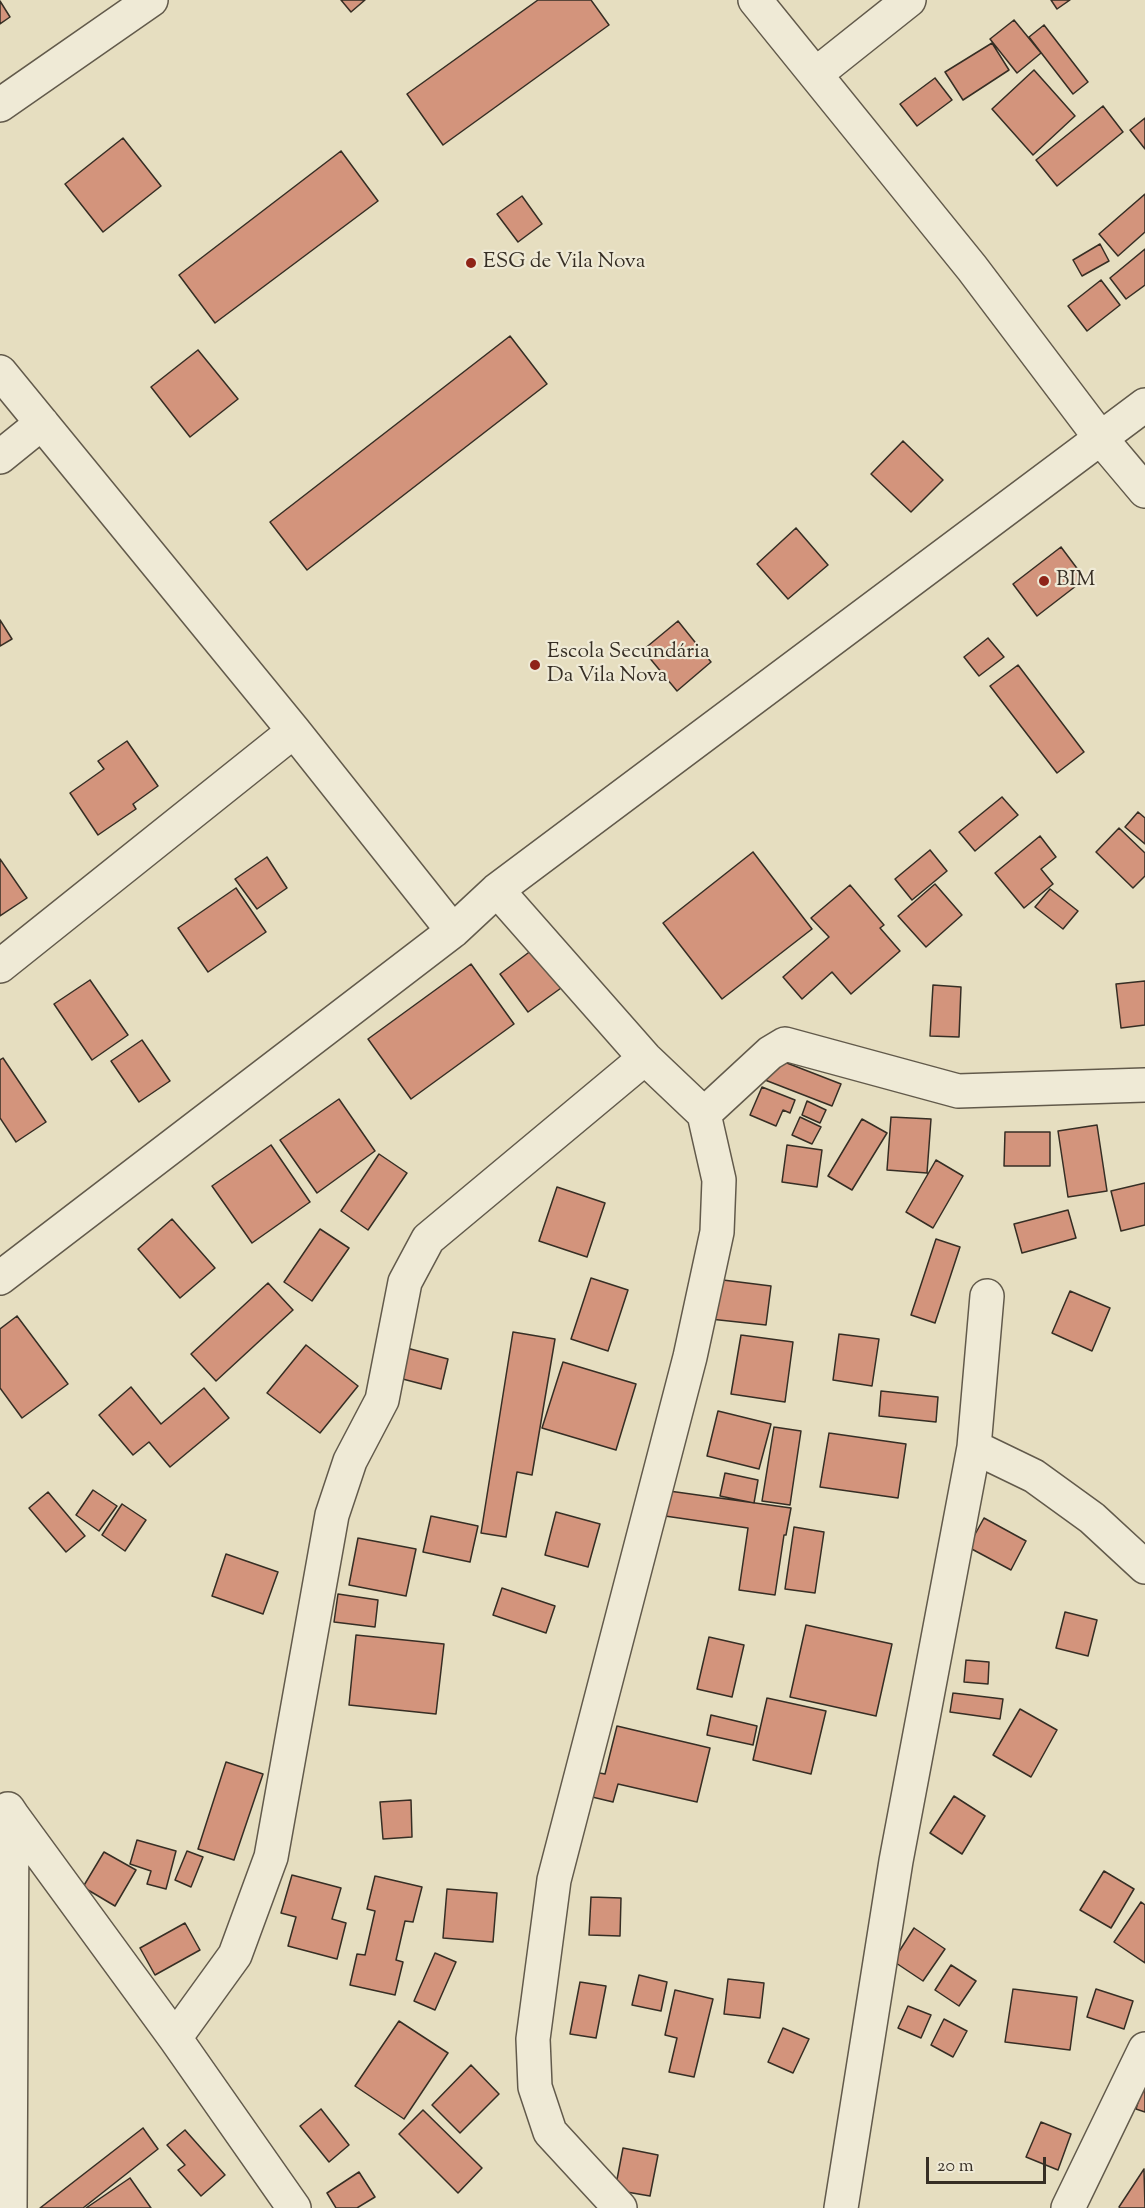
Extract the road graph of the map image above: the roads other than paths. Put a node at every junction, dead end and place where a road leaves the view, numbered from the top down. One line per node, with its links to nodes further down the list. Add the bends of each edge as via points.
1 (151, 0): 5 (street)
2 (755, 0): 4 (street)
3 (909, 0): 4 (street)
4 (816, 74): 9 (street, via 972,268)
5 (0, 105)
6 (0, 372): 8 (street)
7 (1145, 405): 9 (street)
8 (42, 423): 10 (street); 12 (street)
9 (1101, 440): 11 (street); 13 (street)
10 (0, 457)
11 (1145, 491)
12 (294, 731): 14 (street); 15 (street)
13 (497, 890): 14 (street); 16 (street)
14 (453, 931): 19 (street)
15 (0, 966)
16 (645, 1058): 18 (street); 24 (street, via 428,1239 405,1282 382,1400 350,1461 332,1515 271,1857 235,1954)
17 (1145, 1085): 18 (street, via 958,1091 785,1044)
18 (704, 1114): 28 (street, via 719,1180 717,1232 687,1368 554,1880 533,2038 536,2087 550,2132)
19 (0, 1278)
20 (987, 1296): 21 (street)
21 (974, 1447): 22 (street, via 1034,1476 1092,1518); 29 (street, via 896,1861)
22 (1145, 1567)
23 (6, 1805): 24 (street); 26 (street)
24 (176, 2038): 27 (street)
25 (1145, 2049): 30 (street)
26 (10, 2208)
27 (294, 2208)
28 (620, 2208)
29 (841, 2208)
30 (1068, 2208)

